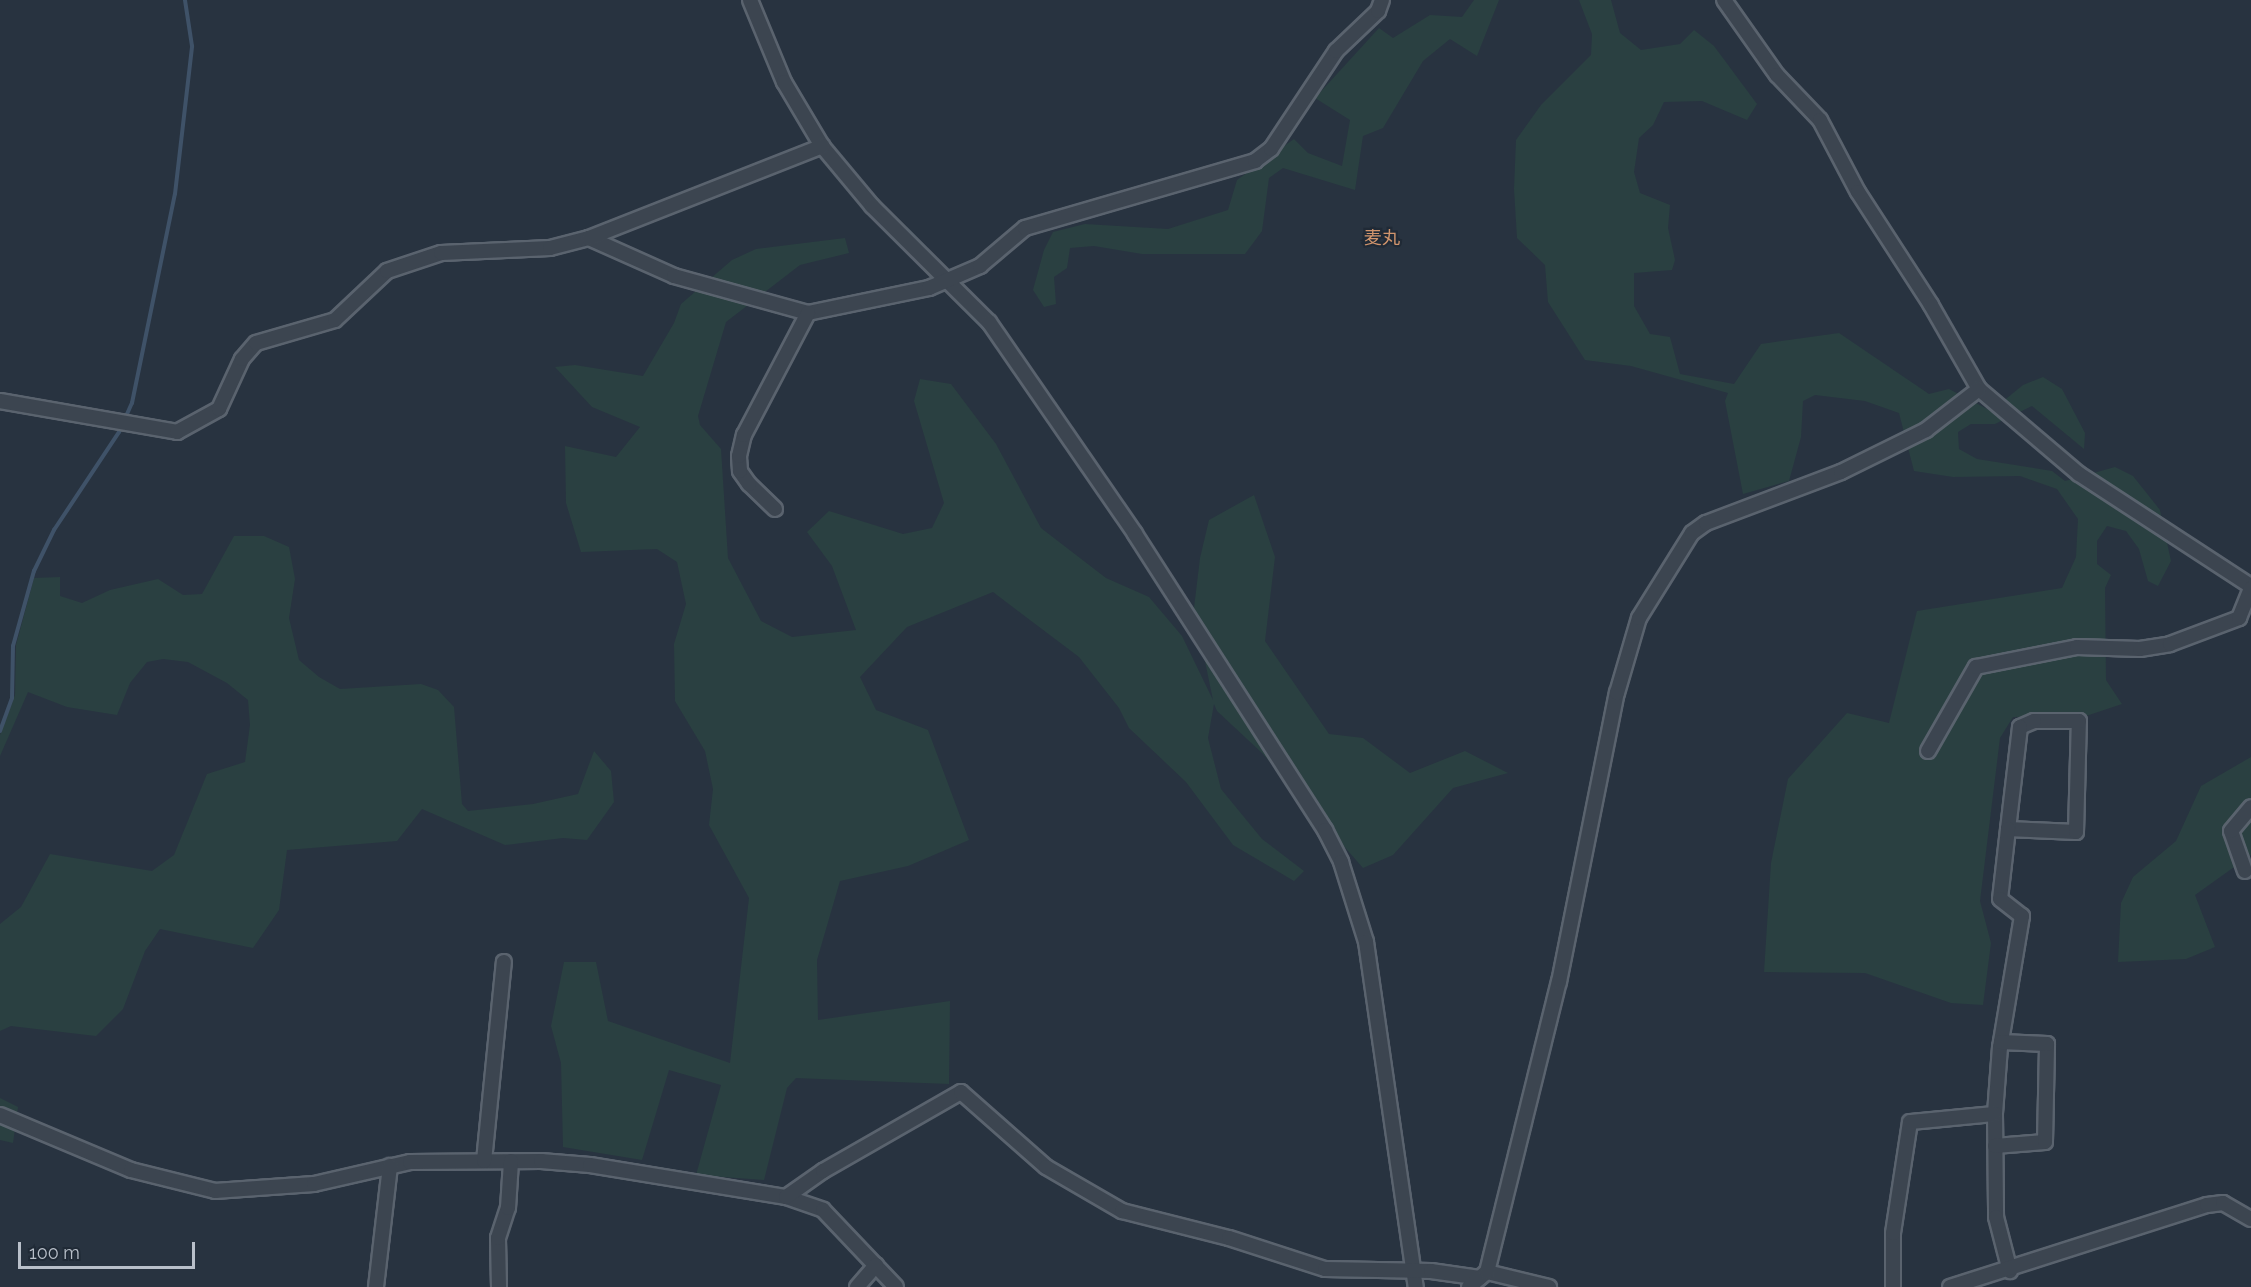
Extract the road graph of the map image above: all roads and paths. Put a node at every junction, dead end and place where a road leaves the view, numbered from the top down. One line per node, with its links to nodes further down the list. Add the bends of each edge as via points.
1 (750, 0): 4 (street, via 784,82)
2 (1382, 0): 6 (street, via 1378,11 1336,51 1271,149 1255,161 1026,228 980,266)
3 (1724, 0): 8 (street, via 1778,75 1820,120 1858,192 1931,305)
4 (822, 146): 5 (street); 6 (street, via 872,206)
5 (589, 238): 7 (street, via 674,276); 9 (street, via 550,248 441,254 387,271 335,320 256,343 243,359 219,409 200,423 177,432)
6 (948, 280): 7 (street, via 871,302); 29 (street, via 988,322 1128,525 1325,830 1341,862 1366,942)
7 (808, 313): 10 (street, via 744,435 739,456 740,471)
8 (1979, 389): 11 (street, via 2079,474); 28 (street, via 1926,430 1841,472 1706,523 1692,533 1639,618 1617,693 1559,982)
9 (0, 401)
10 (775, 509)
11 (2251, 587): 12 (street, via 2239,618 2170,644 2140,649 2077,647 1976,667)
12 (1928, 752)
13 (2251, 807): 15 (street, via 2231,831)
14 (2008, 829): 14 (street, via 2020,727 2034,721 2079,721 2076,832); 17 (street, via 2000,899 2022,916)
15 (2245, 871)
16 (504, 962): 21 (street)
17 (2001, 1041): 18 (street); 20 (street, via 2047,1044 2045,1142)
18 (1995, 1114): 20 (street); 36 (street, via 1910,1122 1893,1233)
19 (0, 1115): 23 (street, via 131,1170 215,1191 303,1186)
20 (1995, 1146): 27 (street, via 1996,1217)
21 (484, 1161): 22 (street); 23 (street)
22 (511, 1161): 24 (street, via 590,1165); 31 (street, via 508,1208 498,1238)
23 (390, 1166): 30 (street)
24 (786, 1197): 26 (street, via 823,1210); 29 (street, via 823,1171 961,1092 1046,1167 1122,1211 1229,1238 1325,1269)
25 (2251, 1219): 27 (street, via 2223,1203 2207,1205)
26 (876, 1265): 32 (street); 33 (street)
27 (2010, 1271): 37 (street)
28 (1484, 1275): 29 (street, via 1431,1271); 34 (street); 35 (street)
29 (1415, 1280)
30 (376, 1287)
31 (499, 1287)
32 (857, 1287)
33 (896, 1287)
34 (1469, 1287)
35 (1549, 1287)
36 (1893, 1287)
37 (1950, 1287)

